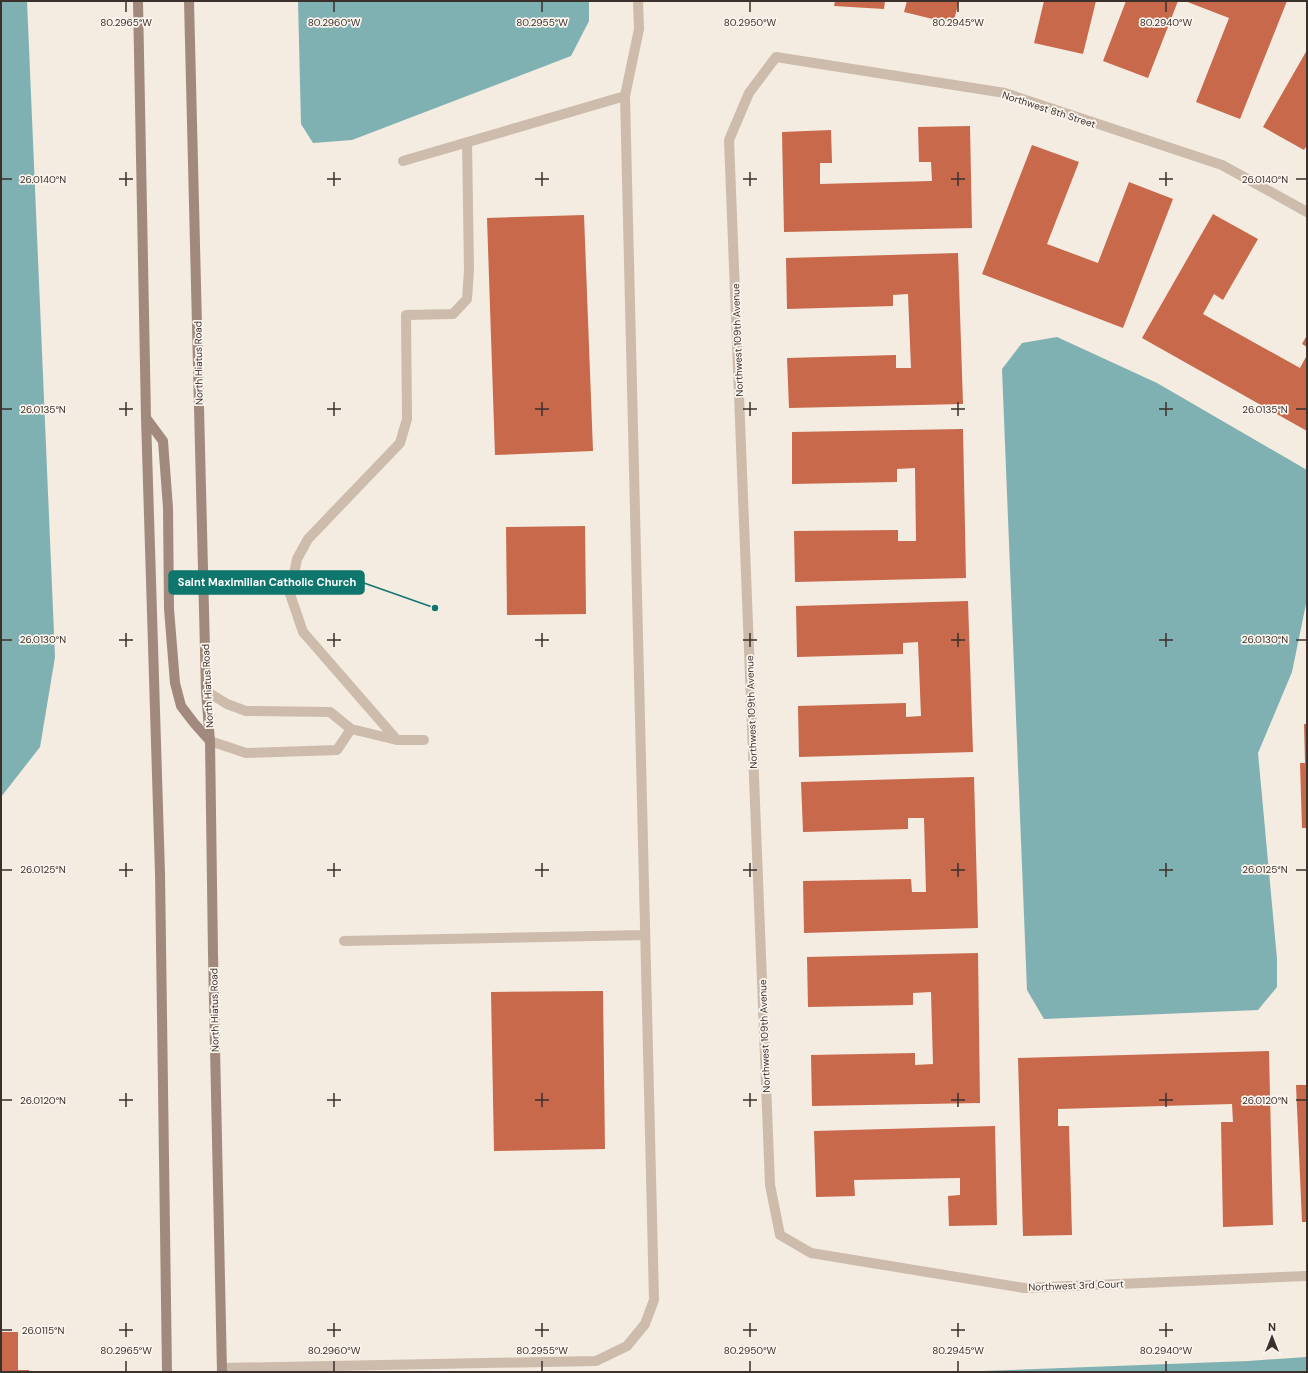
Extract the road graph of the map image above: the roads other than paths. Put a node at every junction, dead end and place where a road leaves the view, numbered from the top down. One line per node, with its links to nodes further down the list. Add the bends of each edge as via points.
1 (138, 1): 9 (main road)
2 (189, 1): 10 (main road, North Hiatus Road)
3 (638, 1): 5 (street, via 639,29)
4 (776, 57): 8 (street, Northwest 8th Street, via 1005,94 1222,165); 17 (street, Northwest 109th Avenue, via 750,93 729,140 770,1185)
5 (625, 96): 6 (street); 15 (street)
6 (467, 142): 7 (street); 13 (street, via 469,270 466,299 453,314 406,316 407,419 400,444 308,539 297,559 290,594 303,632)
7 (403, 161)
8 (1307, 212)
9 (146, 418): 12 (main road, via 163,441 168,508 169,609 175,683 181,706); 20 (main road, via 160,873)
10 (206, 691): 11 (street, via 227,704 246,711 330,712); 12 (main road, North Hiatus Road)
11 (351, 729): 12 (street, via 337,750 246,753); 13 (street)
12 (210, 740): 19 (main road, North Hiatus Road)
13 (397, 740): 14 (street)
14 (424, 740)
15 (645, 935): 16 (street); 19 (street, via 654,1300 645,1324 627,1346 596,1361)
16 (344, 941)
17 (780, 1235): 18 (street, Northwest 3rd Court, via 811,1253 1024,1288)
18 (1307, 1276)
19 (222, 1370)
20 (167, 1372)

